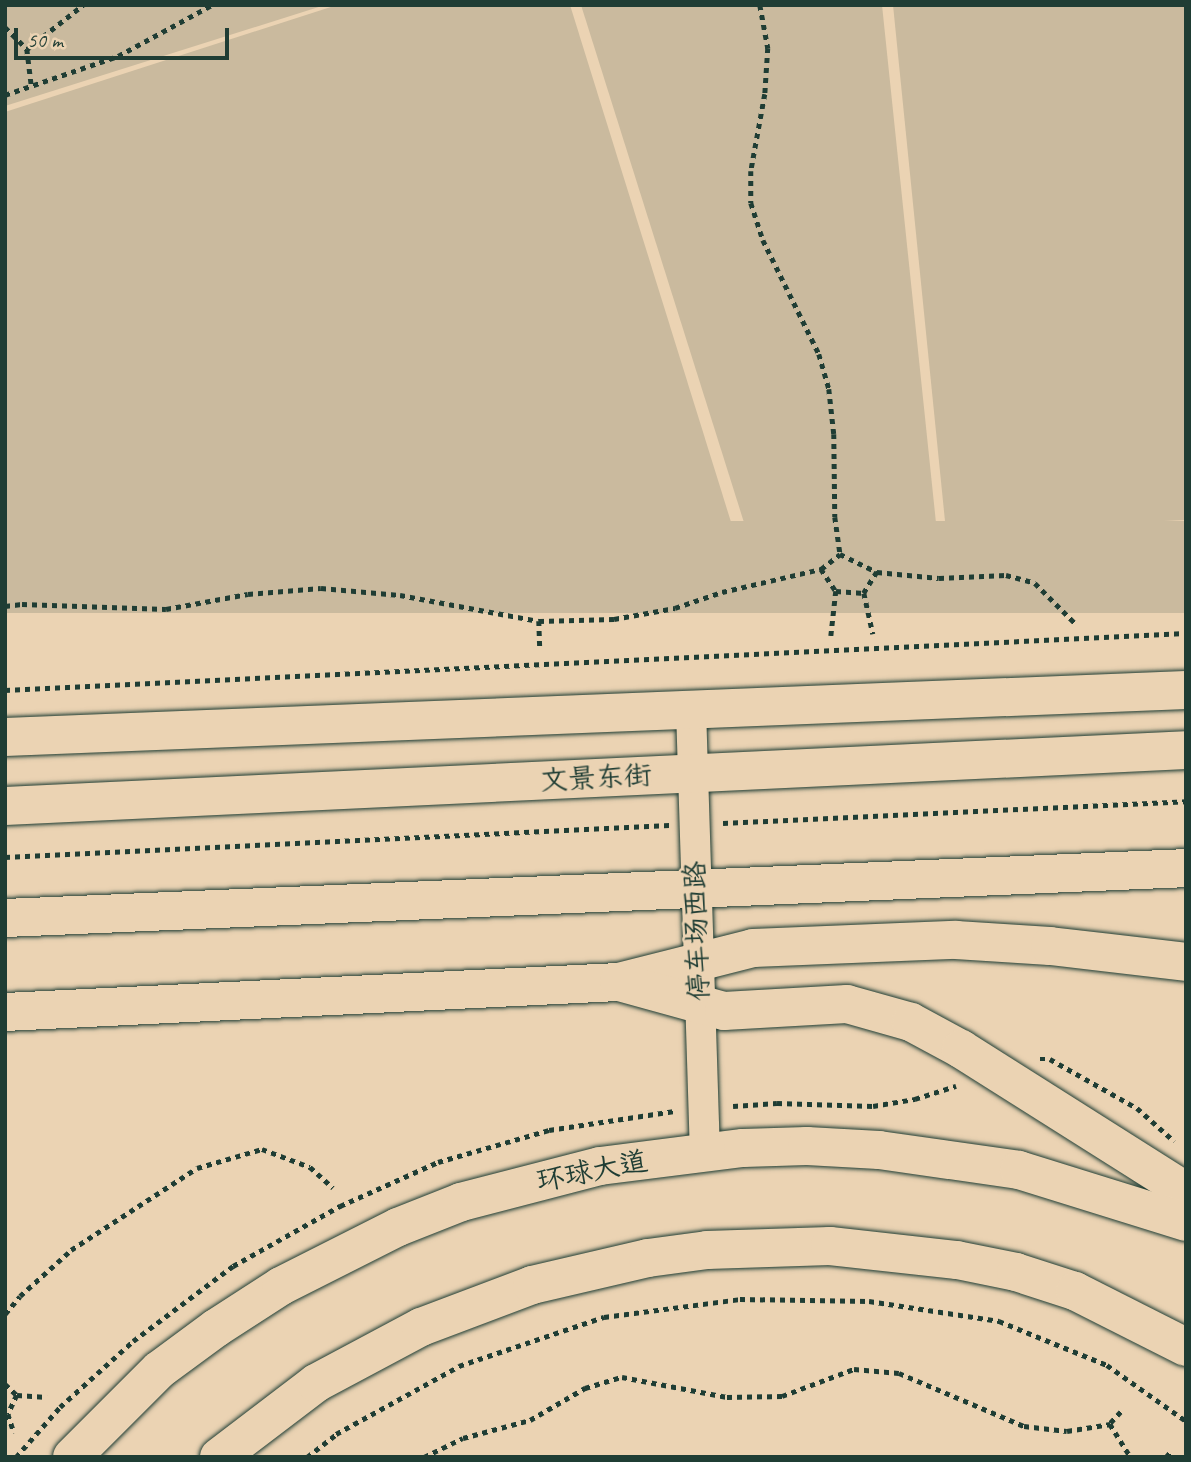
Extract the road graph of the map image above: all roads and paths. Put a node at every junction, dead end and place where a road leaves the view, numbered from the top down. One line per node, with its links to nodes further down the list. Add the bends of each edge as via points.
1 (83, 5): 5 (path)
2 (212, 5): 6 (path, via 118,56)
3 (761, 5): 8 (path, via 768,48 751,203 763,240 820,354 829,389)
4 (5, 27): 5 (path)
5 (27, 49): 6 (path)
6 (32, 87): 7 (path)
7 (5, 95)
8 (840, 554): 9 (path); 10 (path)
9 (821, 569): 11 (path); 14 (path, via 675,608 614,619)
10 (877, 572): 12 (path); 15 (path, via 940,578 1006,575 1035,583)
11 (836, 591): 12 (path); 18 (path)
12 (864, 593): 16 (path)
13 (5, 606): 14 (path, via 166,609 321,587)
14 (539, 621): 19 (path)
15 (1076, 624)
16 (873, 634)
17 (1186, 634): 20 (path)
18 (831, 636)
19 (540, 649)
20 (5, 690)
21 (1186, 690): 22 (main road)
22 (691, 709): 23 (main road); 25 (street, 停车场西路)
23 (5, 737)
24 (1186, 750): 25 (main road, 文景东街)
25 (691, 774): 27 (main road, 文景东街); 28 (street, 停车场西路)
26 (1186, 801): 28 (path)
27 (5, 806)
28 (693, 824): 29 (path); 31 (street, 停车场西路)
29 (5, 857)
30 (1186, 868): 31 (main road)
31 (695, 888): 32 (main road); 34 (street, 停车场西路)
32 (5, 918)
33 (1186, 961): 34 (main road, via 956,940 753,948)
34 (698, 962): 35 (main road); 36 (street, 停车场西路)
35 (619, 982): 36 (main road); 37 (main road)
36 (700, 1004): 38 (street, 停车场西路); 40 (main road, via 724,1011 846,1004 911,1022)
37 (5, 1012)
38 (705, 1152): 41 (main road, 环球大道, via 807,1146 946,1157 1019,1170); 52 (main road, 环球大道, via 600,1166 535,1181 461,1202 398,1227 281,1286 216,1328 159,1370)
39 (333, 1188): 42 (path, via 310,1167 261,1149 197,1168 71,1250)
40 (1186, 1191)
41 (1186, 1222)
42 (5, 1314)
43 (1186, 1347): 53 (main road, via 1075,1291 1016,1272 944,1258 830,1245 707,1250 648,1258 532,1285 421,1327 316,1383)
44 (5, 1384): 45 (path)
45 (17, 1395): 46 (path); 50 (path, via 8,1415)
46 (47, 1397)
47 (1121, 1412): 49 (path)
48 (1186, 1421): 54 (path, via 1107,1365 999,1321 869,1301 740,1299 604,1317 458,1366 336,1434)
49 (1110, 1424): 55 (path, via 1067,1431 1024,1426 899,1373 855,1369 782,1396 727,1397 622,1377 585,1388 530,1420 463,1438); 56 (path)
50 (14, 1433)
51 (1171, 1451): 57 (path)
52 (72, 1457)
53 (219, 1457)
54 (307, 1457)
55 (424, 1457)
56 (1131, 1457)
57 (1166, 1457)

